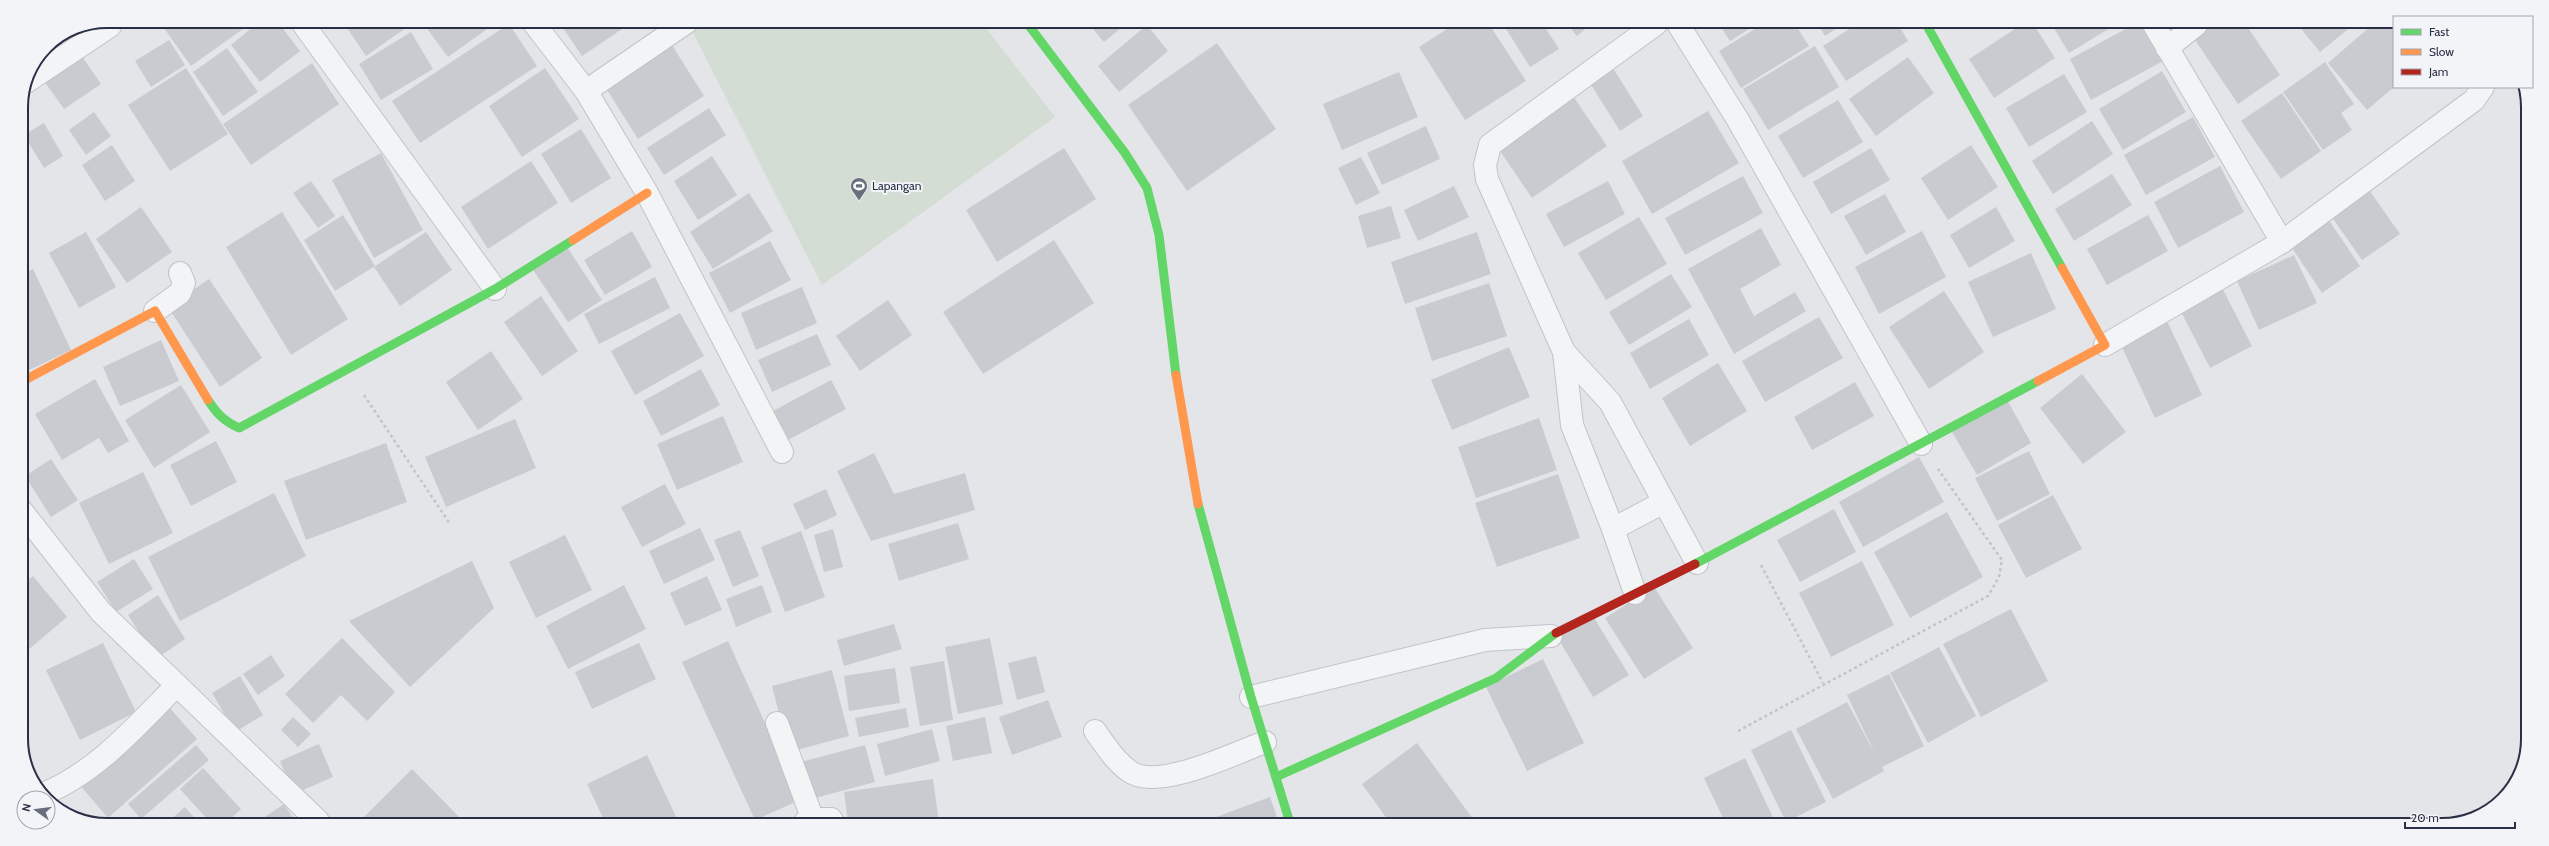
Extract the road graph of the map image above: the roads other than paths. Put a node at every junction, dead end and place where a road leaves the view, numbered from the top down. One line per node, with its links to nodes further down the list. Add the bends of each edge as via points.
1 (107, 28): 12 (street)
2 (307, 28): 18 (street)
3 (538, 28): 14 (street)
4 (678, 28): 14 (street)
5 (1031, 28): 32 (street, via 1125,153 1147,188 1159,235 1172,355 1196,498)
6 (1651, 28): 21 (street, via 1490,145 1485,165 1487,179)
7 (1680, 28): 23 (street, via 1738,120)
8 (1928, 28): 20 (street)
9 (2156, 28): 11 (street)
10 (2192, 28): 11 (street)
11 (2167, 48): 16 (street)
12 (34, 76)
13 (2482, 88): 16 (street, via 2474,100)
14 (586, 90): 15 (street)
15 (647, 193): 18 (street); 24 (street)
16 (2282, 242): 20 (street)
17 (180, 273): 19 (street, via 184,283 180,293)
18 (495, 289): 19 (street, via 239,428 226,422 216,413)
19 (155, 311): 22 (street)
20 (2105, 345): 23 (street)
21 (1564, 352): 25 (street, via 1610,402); 27 (street, via 1572,426)
22 (28, 378)
23 (1920, 444): 28 (street)
24 (782, 452)
25 (1664, 502): 27 (street); 28 (street)
26 (28, 519): 31 (street, via 101,612)
27 (1613, 529): 29 (street)
28 (1697, 563): 29 (street)
29 (1635, 593): 30 (street)
30 (1551, 636): 32 (street, via 1486,640); 36 (street, via 1496,678)
31 (177, 685): 37 (street, via 120,743); 38 (street)
32 (1252, 697): 35 (street)
33 (777, 723): 39 (street)
34 (1095, 731): 35 (street, via 1129,772 1150,777 1174,776)
35 (1265, 742): 36 (street)
36 (1276, 777): 40 (street)
37 (53, 790)
38 (315, 818)
39 (816, 818)
40 (1288, 818)

